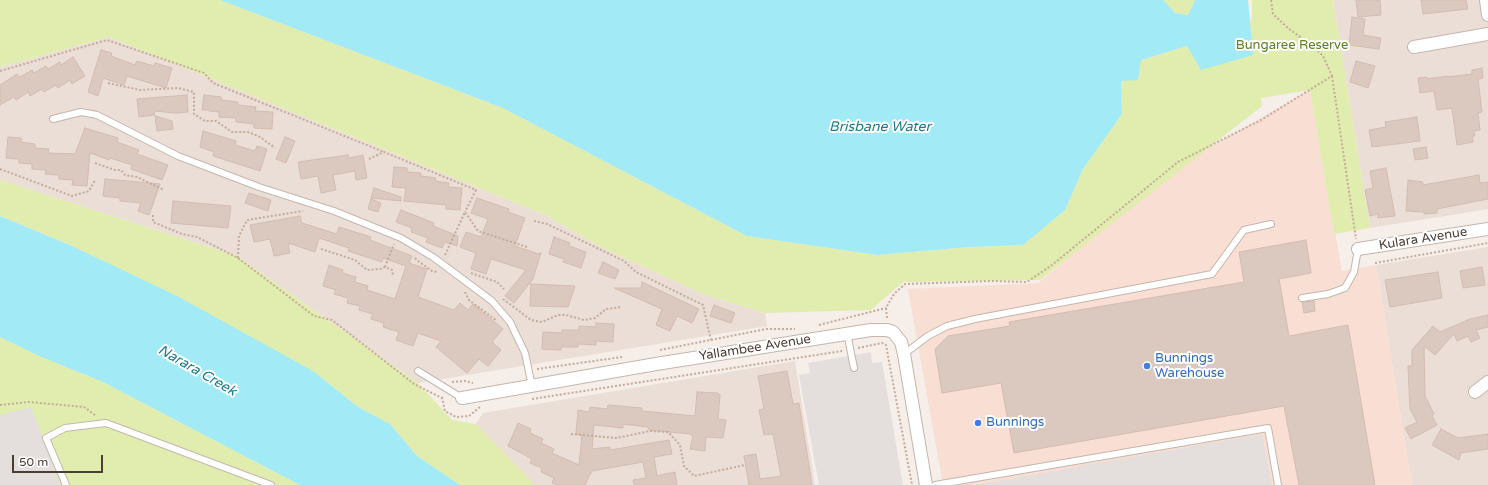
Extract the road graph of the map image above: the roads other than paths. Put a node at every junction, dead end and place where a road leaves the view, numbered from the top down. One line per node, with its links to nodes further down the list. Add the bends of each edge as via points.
1 (1486, 0): 2 (street)
2 (1488, 14)
3 (1488, 34): 4 (street)
4 (1414, 47)
5 (53, 119): 15 (lane, via 81,112 97,115 178,156 259,188 334,211 402,238 433,257 492,301 510,322 525,353)
6 (1271, 224): 11 (lane, via 1244,230 1212,274 947,326)
7 (1488, 229): 8 (street, Kulara Avenue)
8 (1358, 249): 9 (lane, via 1354,272 1346,288)
9 (1302, 298)
10 (846, 333): 11 (street, Yallambee Avenue, via 871,330 893,332 901,342); 12 (lane); 15 (street, Yallambee Avenue)
11 (904, 354): 20 (street)
12 (854, 368)
13 (418, 371): 17 (lane)
14 (1488, 382): 16 (street)
15 (532, 386): 17 (street, Yallambee Avenue)
16 (1474, 392)
17 (462, 398)
18 (63, 484): 19 (lane, via 46,438 65,428 106,423)
19 (271, 485)
20 (926, 485)
21 (935, 485): 22 (lane, via 1268,428)
22 (1278, 485)

